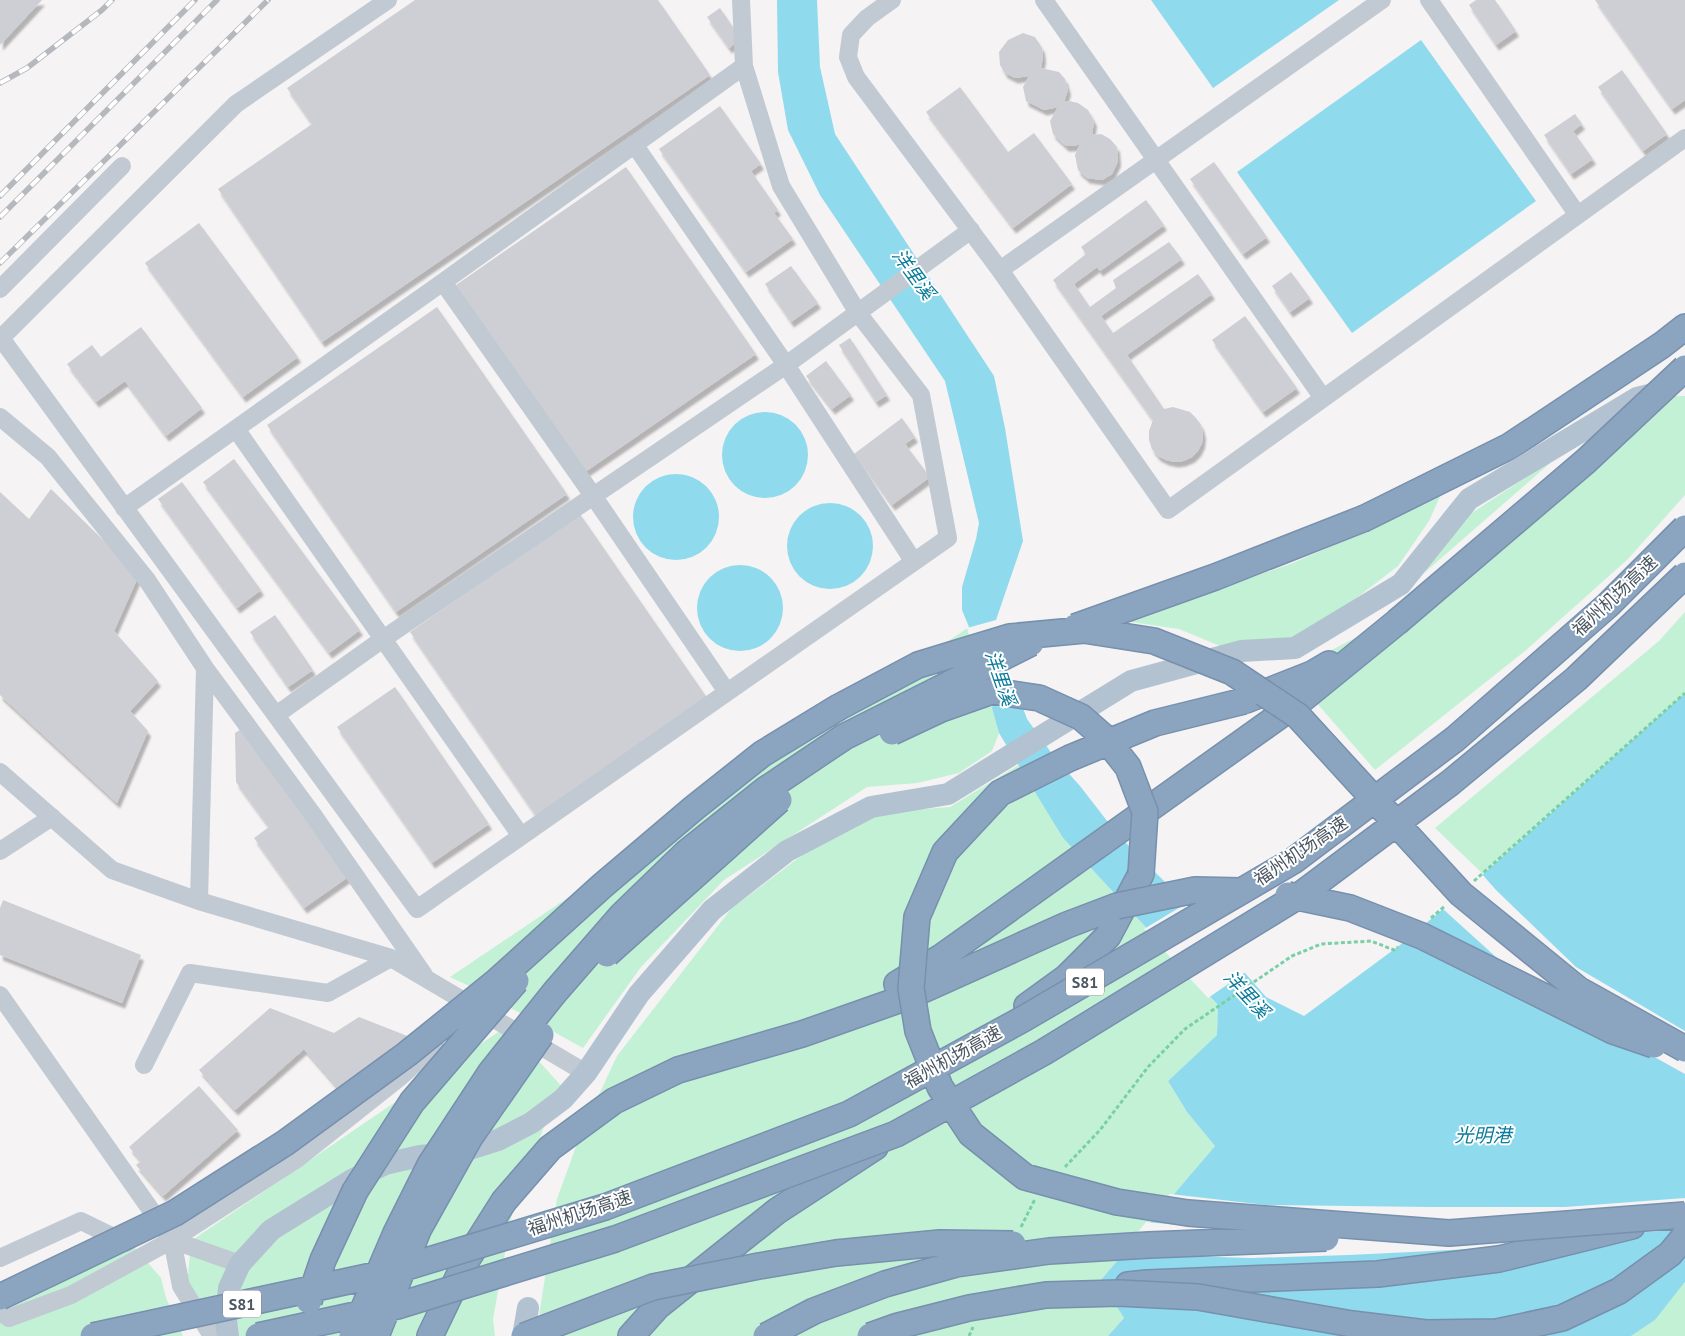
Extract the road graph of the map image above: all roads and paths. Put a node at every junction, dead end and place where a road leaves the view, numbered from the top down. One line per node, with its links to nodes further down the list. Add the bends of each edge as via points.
1 (388, 0): 26 (lane, via 236,104 1,338)
2 (741, 0): 7 (lane)
3 (892, 0): 13 (lane, via 851,35 848,57 856,77)
4 (1044, 0): 10 (lane)
5 (1382, 0): 10 (lane)
6 (1429, 0): 12 (lane)
7 (744, 66): 9 (lane); 17 (lane, via 781,186)
8 (1685, 138): 12 (lane)
9 (634, 144): 15 (lane); 19 (lane)
10 (1156, 160): 14 (lane); 22 (lane)
11 (122, 166): 16 (lane)
12 (1577, 214): 22 (lane)
13 (971, 230): 14 (lane); 17 (lane)
14 (1000, 270): 22 (lane, via 1168,510)
15 (443, 282): 24 (lane); 25 (lane)
16 (0, 289)
17 (858, 313): 19 (lane); 28 (lane, via 921,394 948,538)
18 (1685, 327): 77 (highway, bridge, via 1510,446 1365,518 1030,644 844,737 765,790 686,853 622,915 490,1072 430,1165 396,1233)
19 (786, 365): 25 (lane); 28 (lane)
20 (1685, 368): 30 (highway, bridge, via 1586,461)
21 (1685, 385): 55 (main road, via 1636,398 1469,499 1401,584 1294,648 1240,651 1131,681 948,794 871,807 787,851 712,910 639,994)
22 (1323, 398)
23 (0, 418): 32 (lane, via 48,457 147,580)
24 (236, 429): 26 (lane); 31 (lane)
25 (594, 497): 31 (lane); 33 (lane)
26 (124, 508): 35 (lane)
27 (1685, 528): 51 (highway, 福州机场高速 / S81, bridge, via 1608,605 1455,739 1293,861)
28 (914, 562): 33 (lane)
29 (1685, 575): 56 (highway, 福州机场高速 / S81, bridge, via 1576,679 1450,783 1302,893 1044,1052)
30 (1396, 622): 50 (highway, via 1300,701 943,956 875,998); 60 (highway, bridge, via 1359,648 1312,674 1244,701 1155,723 1070,758 1000,793 945,852 917,918 911,988 918,1031 940,1087 971,1134 1025,1177 1117,1202 1188,1213)
31 (383, 639): 35 (lane); 38 (lane)
32 (205, 668): 42 (lane); 47 (lane, via 311,812)
33 (727, 692): 38 (lane)
34 (1685, 693): 40 (path)
35 (276, 715): 38 (lane, via 417,909)
36 (0, 772): 37 (lane)
37 (52, 817): 39 (lane); 42 (lane, via 112,870)
38 (521, 836)
39 (0, 852)
40 (1472, 882)
41 (602, 886): 52 (highway, bridge, via 762,754 910,669 1010,637 1084,630 1154,641 1232,672 1298,716 1461,894 1579,990); 68 (highway, bridge, via 489,988 407,1054 285,1142 175,1213); 76 (highway, bridge, via 412,1102 355,1192 323,1260)
42 (199, 901): 46 (lane)
43 (1451, 901): 44 (path)
44 (1430, 919)
45 (1401, 944): 57 (path, via 1394,950 1371,942 1321,944 1292,956 1185,1029 1148,1067 1100,1130)
46 (391, 958): 47 (lane); 54 (lane, via 328,993 190,974)
47 (427, 979): 49 (lane)
48 (0, 995): 62 (lane)
49 (472, 1006): 55 (lane); 62 (lane, via 463,1021 399,1078 297,1159)
50 (802, 1034): 53 (highway, bridge, via 907,997 1117,906 1195,890 1274,892 1350,908 1422,936 1613,1031); 79 (highway, via 678,1070 614,1101 550,1148 504,1201 466,1261)
51 (973, 1045): 72 (highway, 福州机场高速 / S81, bridge, via 849,1114 605,1207 390,1272); 78 (highway, bridge, via 1067,977 1108,936 1141,874 1145,812 1128,767 1105,738 1080,718 1039,698 992,691 941,709 861,746 772,805 612,948 531,1048 470,1137 418,1230)
52 (1685, 1049)
53 (1685, 1055)
54 (144, 1065)
55 (586, 1072): 66 (main road, via 563,1099 531,1123 498,1140 460,1152 385,1164 350,1181 271,1230)
56 (896, 1134): 75 (highway, 福州机场高速 / S81, bridge, via 615,1239 398,1306); 81 (highway, bridge, via 777,1211 658,1306)
57 (1060, 1172)
58 (1040, 1193): 61 (path)
59 (1680, 1222): 60 (highway, bridge); 67 (highway, bridge, via 1498,1259 1378,1274 1146,1283); 67 (highway, bridge, via 1670,1254 1619,1291 1562,1318 1497,1332 1426,1333 1361,1326 1198,1297 1119,1293)
60 (1448, 1233): 63 (highway, bridge)
61 (1017, 1234)
62 (172, 1240): 64 (lane); 66 (lane); 73 (lane, via 181,1286)
63 (1182, 1243): 80 (highway, bridge, via 940,1243 836,1253 653,1287); 82 (highway, bridge, via 1049,1251 956,1264 885,1284 814,1311)
64 (147, 1253): 65 (lane, via 81,1221); 70 (lane, via 71,1295 9,1318)
65 (0, 1258)
66 (240, 1264): 74 (main road, via 229,1288)
67 (1046, 1295): 83 (highway, bridge, via 969,1308)
68 (0, 1297)
69 (528, 1308): 80 (main road)
70 (0, 1312)
71 (977, 1319): 84 (path)
72 (94, 1336)
73 (212, 1336)
74 (228, 1336)
75 (258, 1336)
76 (297, 1336)
77 (352, 1336)
78 (376, 1336)
79 (430, 1336)
80 (524, 1336)
81 (631, 1336)
82 (766, 1336)
83 (870, 1336)
84 (969, 1336)

